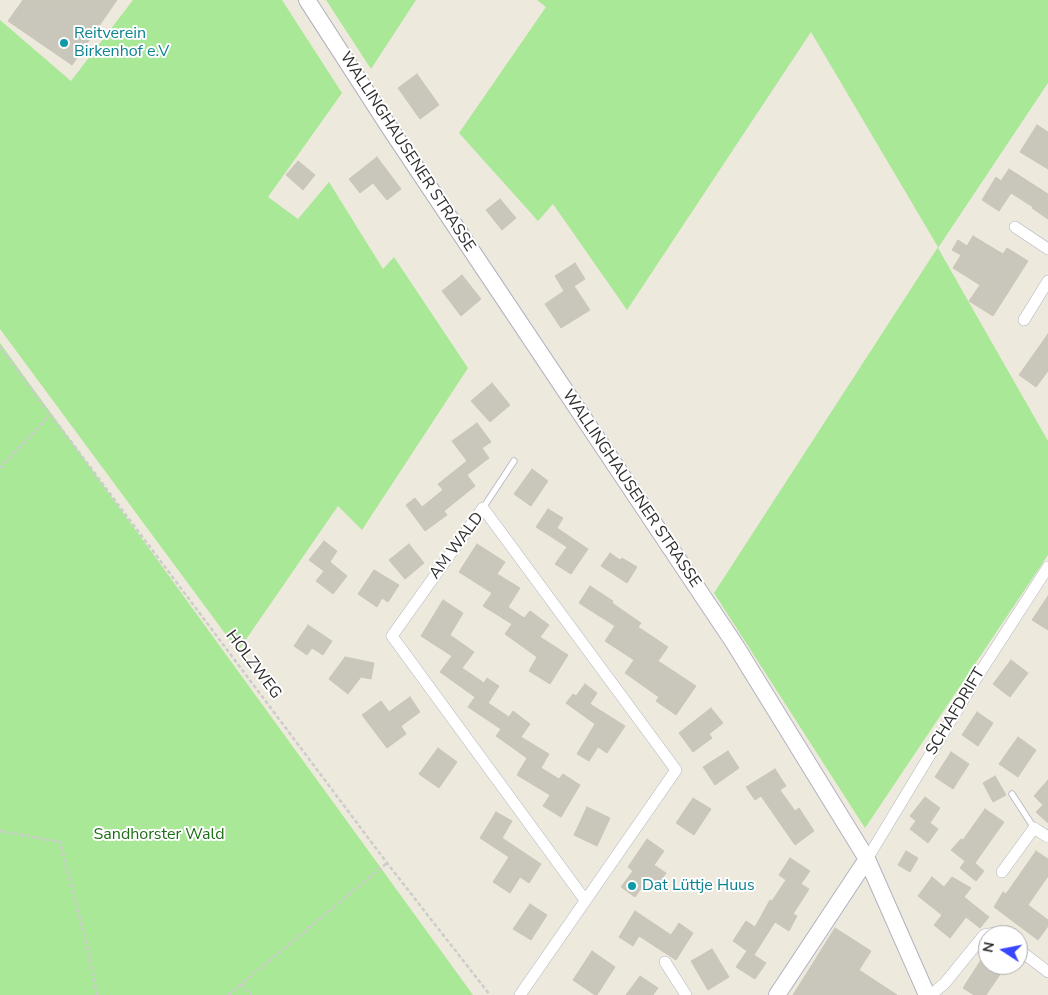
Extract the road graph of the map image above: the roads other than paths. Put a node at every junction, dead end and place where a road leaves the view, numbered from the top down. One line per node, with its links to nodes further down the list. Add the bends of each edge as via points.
1 (307, 0): 12 (street, WALLINGHAUSENER STRASSE, via 734,643)
2 (1015, 228): 3 (street)
3 (1048, 249)
4 (1048, 281): 5 (street)
5 (1024, 320)
6 (514, 461): 7 (lane)
7 (484, 508): 14 (street, AM WALD, via 676,770); 14 (street, AM WALD, via 392,636)
8 (1048, 567): 12 (street, SCHAFDRIFT)
9 (1012, 794): 10 (lane)
10 (1034, 828): 11 (street); 13 (street)
11 (1048, 837)
12 (867, 858): 19 (street); 22 (street, WALLINGHAUSENER STRASSE)
13 (1002, 872)
14 (585, 900): 20 (street, AM WALD)
15 (978, 942): 22 (street, via 945,983)
16 (1028, 957): 18 (street)
17 (665, 962): 21 (street)
18 (1048, 972)
19 (780, 994)
20 (520, 995)
21 (686, 995)
22 (929, 995)

